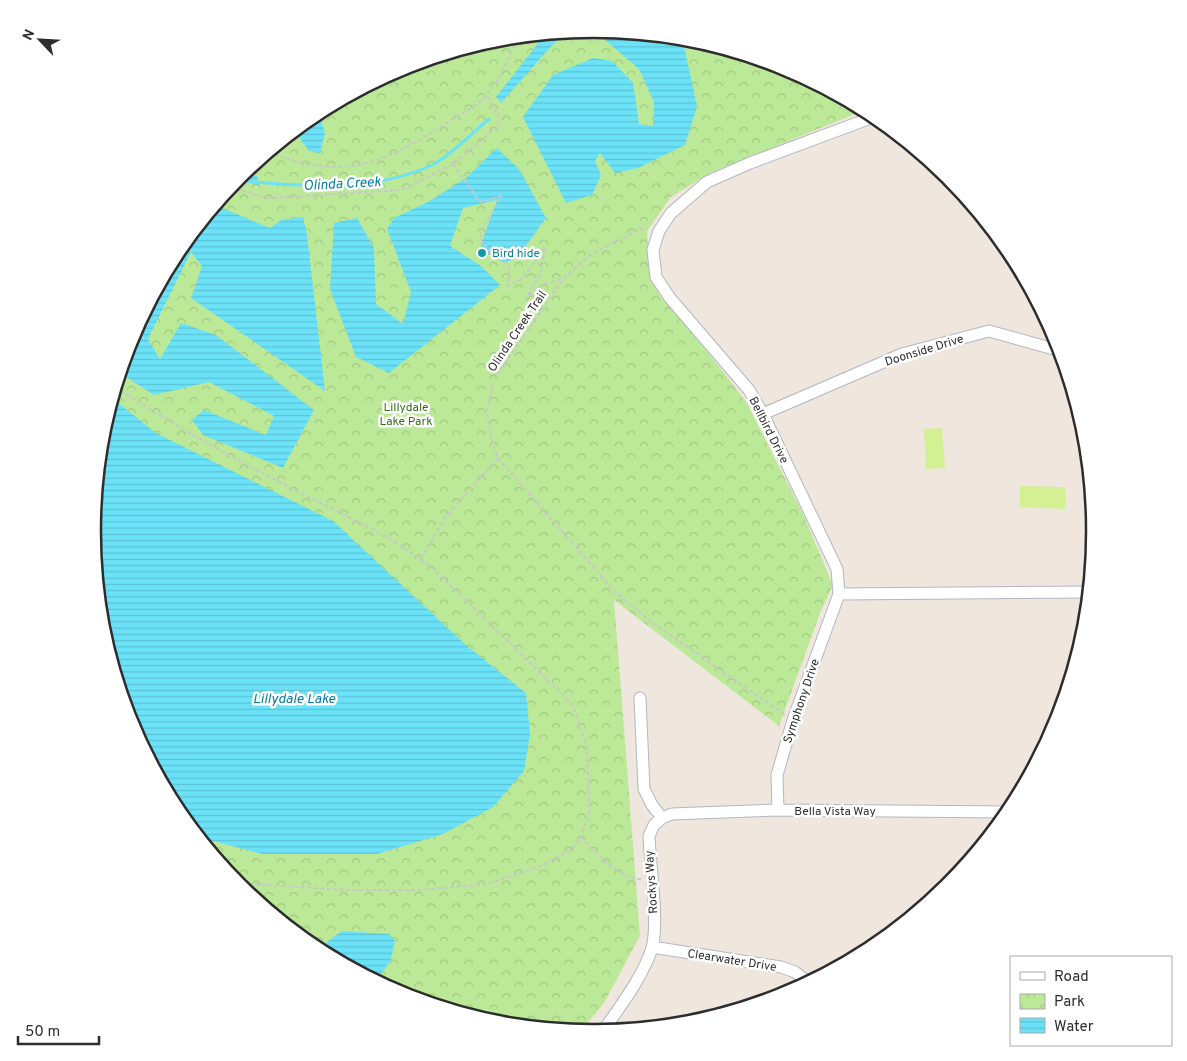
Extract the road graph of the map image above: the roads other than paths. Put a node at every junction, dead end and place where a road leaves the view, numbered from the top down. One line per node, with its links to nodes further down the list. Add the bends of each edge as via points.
1 (865, 120): 3 (street, Bellbird Drive, via 707,182 671,213 659,232 653,250 656,277 748,390)
2 (1052, 349): 3 (street, Doonside Drive, via 989,331 902,354)
3 (763, 414): 5 (street, Bellbird Drive, via 837,569)
4 (1082, 592): 5 (street)
5 (839, 594): 7 (street, Symphony Drive, via 793,720 777,775)
6 (640, 698): 9 (street, via 644,789)
7 (778, 810): 8 (street, Bella Vista Way); 9 (street, Bella Vista Way, via 672,814)
8 (998, 812)
9 (662, 818): 10 (street, Rockys Way, via 648,836 654,931)
10 (652, 947): 11 (street, Clearwater Drive, via 774,966); 12 (street, Rockys Way, via 646,963)
11 (802, 977)
12 (608, 1023)

